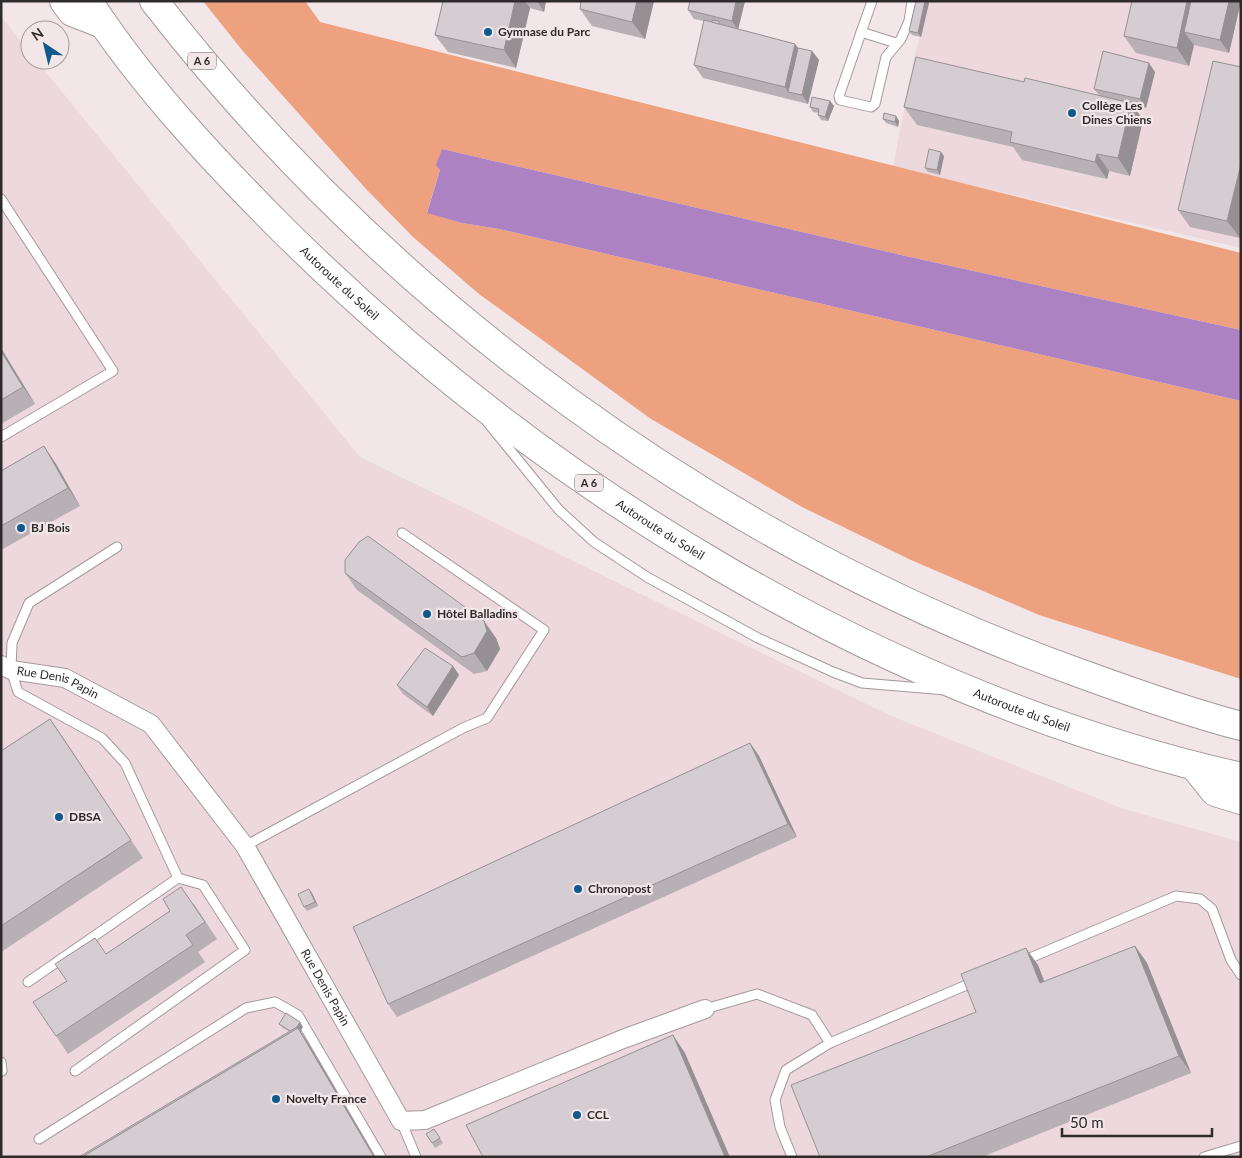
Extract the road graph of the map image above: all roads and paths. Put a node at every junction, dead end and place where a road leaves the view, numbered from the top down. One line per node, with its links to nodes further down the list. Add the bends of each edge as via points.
1 (64, 1): 6 (highway, via 72,12)
2 (88, 1): 6 (highway, Autoroute du Soleil / A 6)
3 (154, 1): 16 (highway, A 6, via 253,119 377,244 495,347 651,460 826,562 964,629 1144,696)
4 (872, 1): 7 (lane)
5 (912, 1): 8 (lane, via 909,21)
6 (103, 24): 10 (highway, Autoroute du Soleil / A 6, via 183,124 249,196 378,320)
7 (861, 32): 8 (lane); 8 (lane, via 840,100 871,107 875,104 886,57)
8 (896, 43)
9 (1, 199): 11 (lane, via 113,372)
10 (460, 388): 15 (highway, Autoroute du Soleil / A 6, via 610,498 726,570 844,633); 15 (lane, via 559,510 594,542 647,578 806,662 862,683)
11 (1, 437)
12 (402, 533): 20 (lane, via 544,630 487,718)
13 (117, 547): 14 (lane, via 29,603)
14 (4, 671): 20 (street, Rue Denis Papin, via 65,678 151,724); 21 (lane, via 18,692 102,738 125,762)
15 (977, 693): 17 (highway, Autoroute du Soleil / A 6, via 1063,726)
16 (1241, 726)
17 (1195, 767): 18 (highway, Autoroute du Soleil / A 6); 19 (highway, via 1215,792)
18 (1241, 777)
19 (1241, 800)
20 (245, 846): 31 (street, Rue Denis Papin)
21 (178, 878): 25 (lane); 30 (lane, via 203,885 245,950)
22 (1012, 966): 23 (lane, via 1176,896 1200,899 1212,909 1231,960)
23 (1241, 975)
24 (985, 977): 27 (lane)
25 (28, 982)
26 (705, 1009): 27 (lane, via 757,994 812,1015); 31 (street, via 426,1120)
27 (830, 1042): 36 (lane, via 786,1070 775,1100 780,1126)
28 (1, 1062): 29 (lane)
29 (2, 1070)
30 (75, 1071)
31 (400, 1121): 35 (lane)
32 (39, 1139): 34 (lane, via 246,1008 275,1002 298,1015)
33 (1241, 1146): 37 (lane)
34 (381, 1157)
35 (416, 1157)
36 (792, 1157)
37 (1204, 1157)

